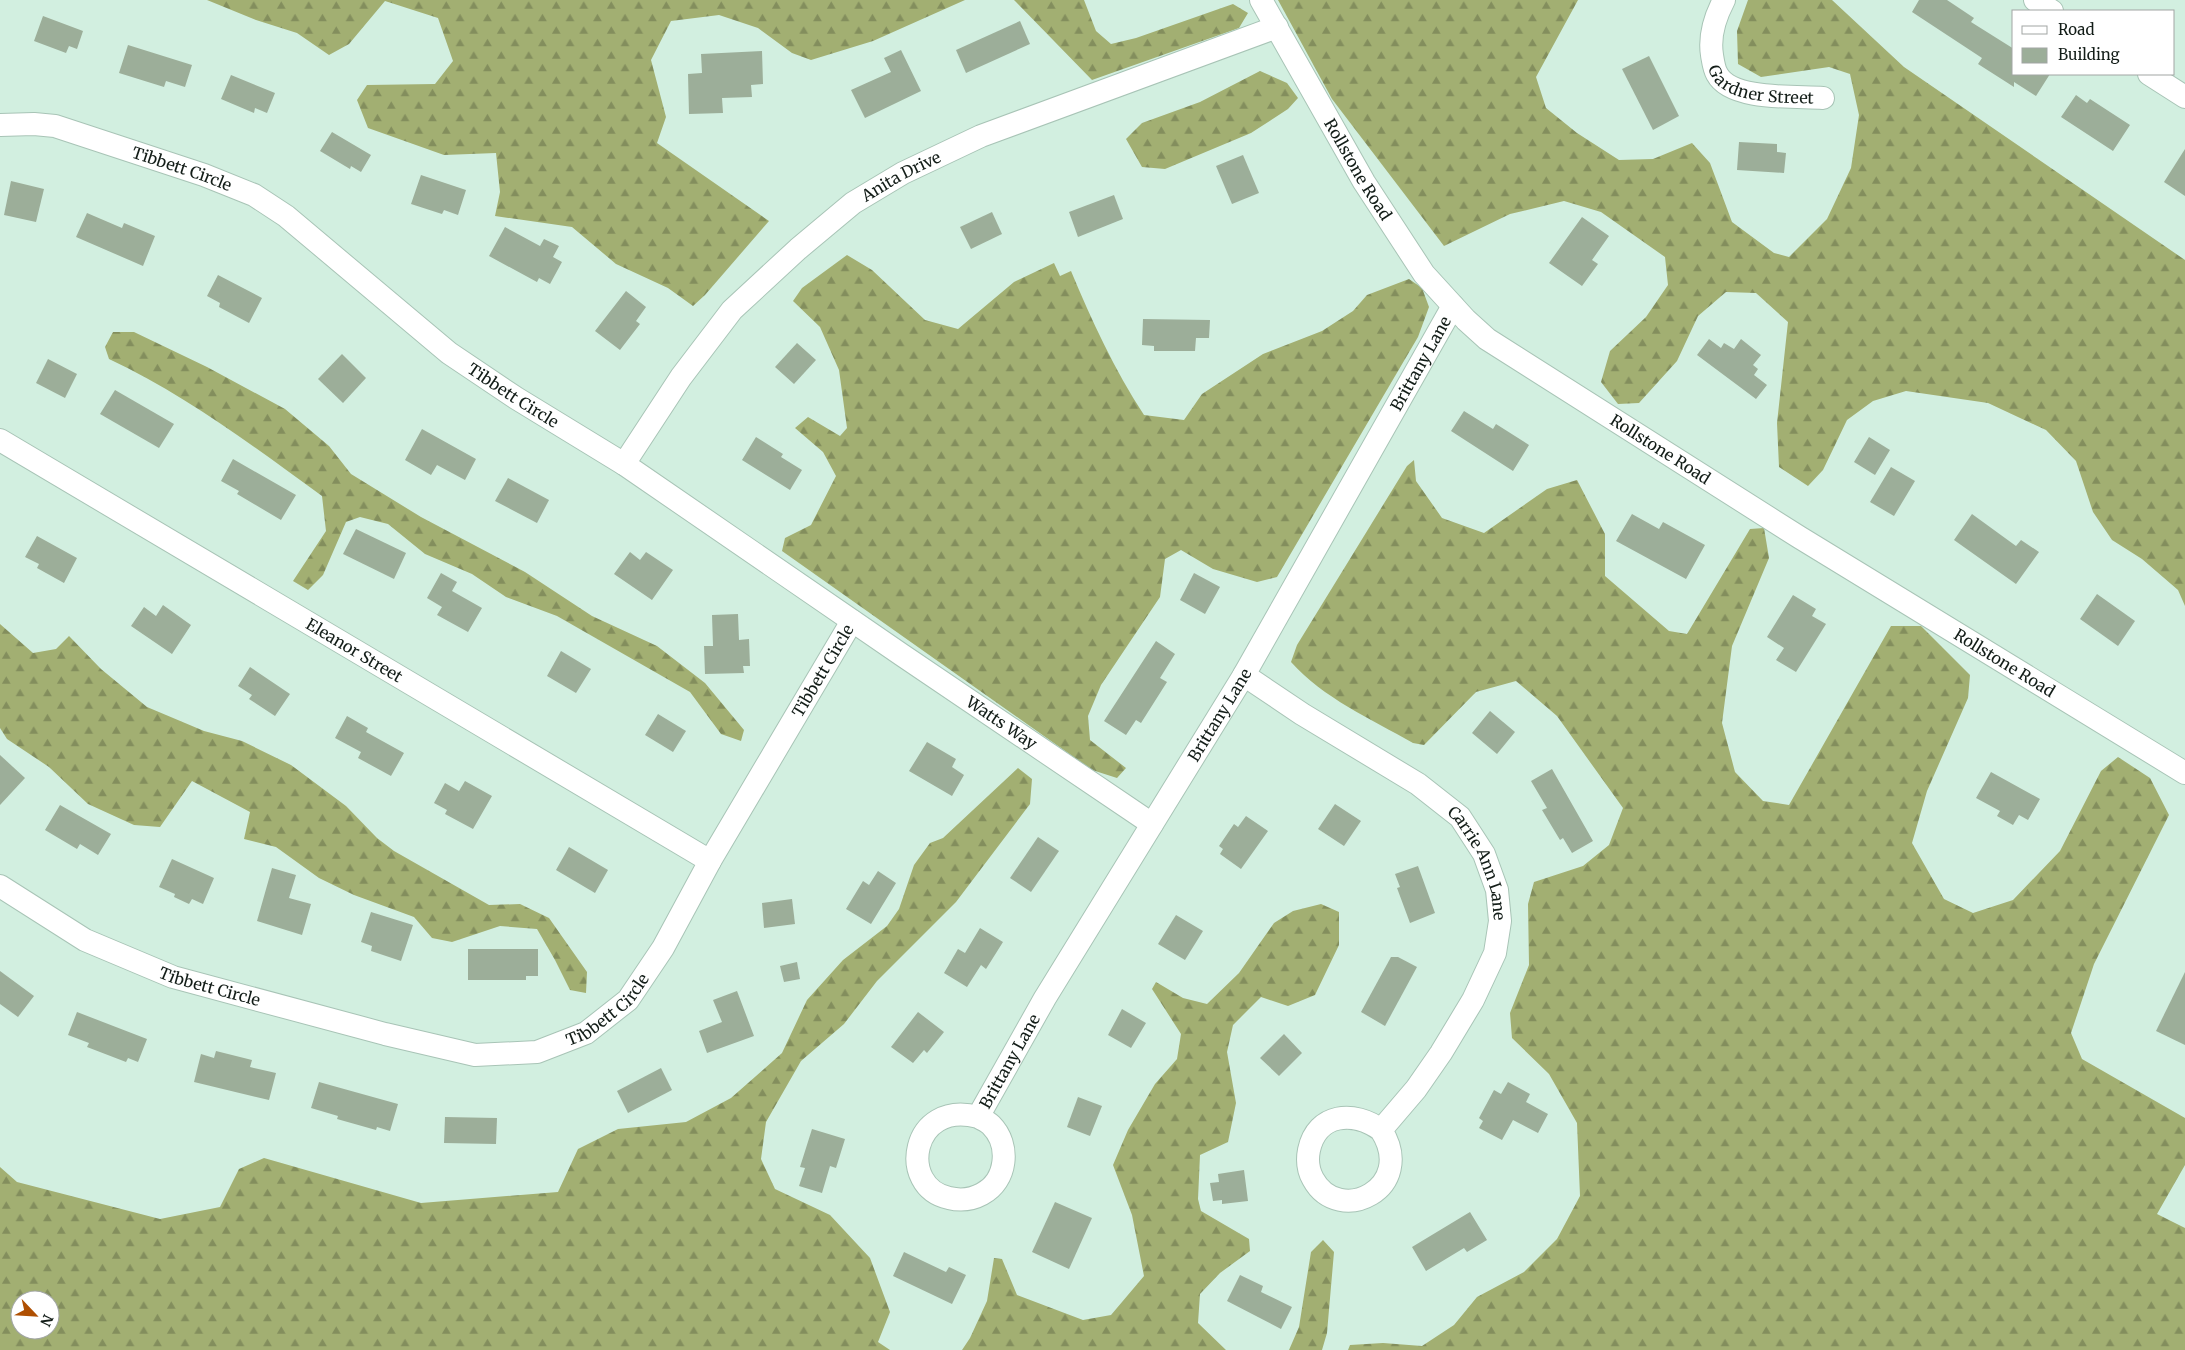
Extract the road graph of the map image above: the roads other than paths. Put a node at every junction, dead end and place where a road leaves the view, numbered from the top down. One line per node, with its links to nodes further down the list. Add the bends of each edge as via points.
1 (1261, 0): 5 (street, Rollstone Road)
2 (1724, 0): 8 (street, Gardner Street, via 1711,40 1717,75 1728,85 1750,94)
3 (2035, 0): 4 (street)
4 (2050, 10)
5 (1276, 27): 10 (street, Rollstone Road, via 1364,182 1424,274); 12 (street, Anita Drive, via 981,136 910,170 854,203 798,248 728,315 681,377)
6 (2151, 75): 7 (street)
7 (2185, 97)
8 (1822, 98)
9 (0, 125): 12 (street, Tibbett Circle, via 55,126 204,175 254,196 286,216 449,353)
10 (1453, 306): 14 (street, Brittany Lane); 15 (street, Rollstone Road, via 1487,339 1799,537)
11 (0, 440): 17 (street, Eleanor Street)
12 (624, 464): 13 (street, Tibbett Circle)
13 (852, 621): 16 (street, Watts Way); 17 (street, Tibbett Circle)
14 (1244, 675): 16 (street, Brittany Lane); 20 (street, Carrie Ann Lane, via 1418,784 1460,816 1484,854 1497,890 1500,921 1495,953 1441,1053)
15 (2185, 773)
16 (1152, 824): 19 (street, Brittany Lane)
17 (710, 861): 18 (street, Tibbett Circle, via 663,948 628,1000 586,1033 537,1052 475,1055 174,977 85,940)
18 (0, 886)
19 (978, 1117)
20 (1381, 1130)

